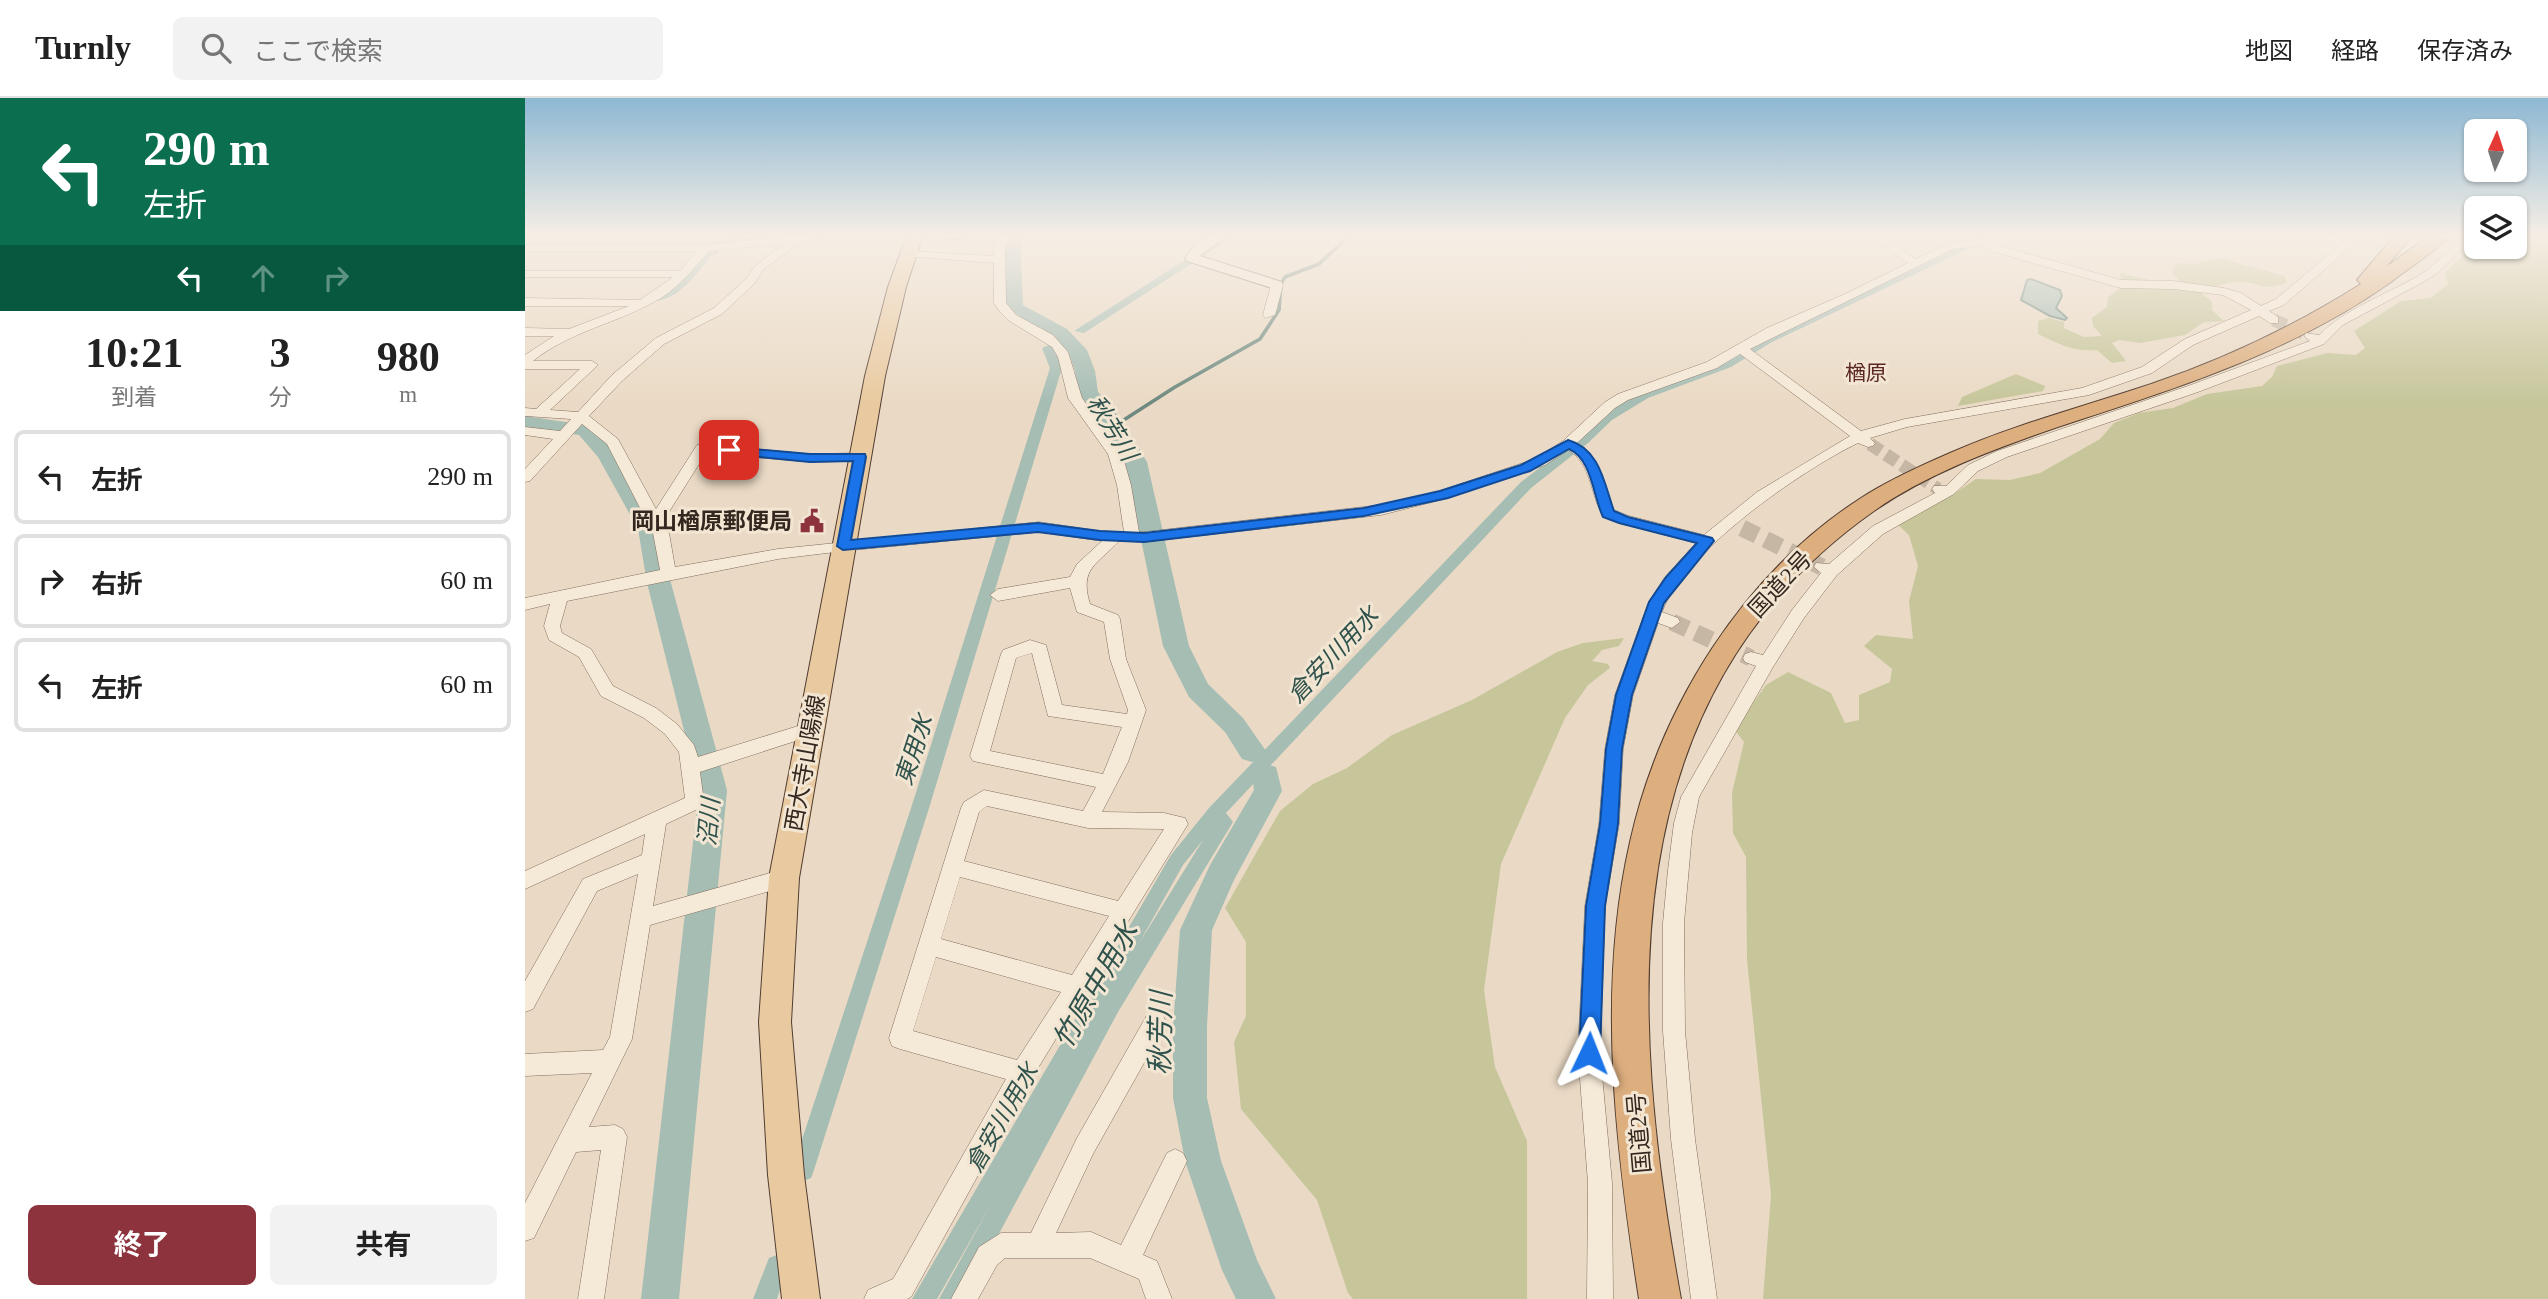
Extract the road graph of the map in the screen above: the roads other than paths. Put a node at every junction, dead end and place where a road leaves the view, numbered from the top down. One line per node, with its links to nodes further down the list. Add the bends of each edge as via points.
1 (663, 291): 13 (street)
2 (740, 291): 22 (street, via 718,311 660,341)
3 (897, 291): 27 (main road, 西大寺山陽線)
4 (999, 291): 31 (street, via 1001,306 1010,315 1062,352 1076,401 1115,455)
5 (1275, 291): 15 (street)
6 (1860, 291): 19 (street, via 1771,331)
7 (2218, 291): 16 (street, via 2237,296)
8 (2292, 291): 16 (street)
9 (2356, 291): 14 (highway)
10 (2364, 291): 14 (highway, 国道2号)
11 (2398, 291): 72 (street, via 2314,338 2193,389 1973,468 1826,569 1759,661 1689,799 1673,913 1678,1093)
12 (525, 302): 13 (street)
13 (643, 302): 18 (street)
14 (2335, 311): 71 (highway, 国道2号, via 2229,362 1972,452 1869,504 1792,566 1724,650 1666,766 1645,841 1633,928 1635,1114)
15 (1269, 315)
16 (2267, 316): 25 (street, via 2189,342 2147,370 2103,387 1943,415)
17 (525, 332): 18 (street)
18 (577, 332): 20 (street, via 542,345)
19 (1747, 351): 25 (street); 26 (street, via 1623,397)
20 (525, 363): 21 (street, via 592,365)
21 (532, 412): 22 (street)
22 (579, 417): 24 (street); 29 (street, via 613,442)
23 (525, 431): 24 (street)
24 (564, 435): 28 (street)
25 (1865, 440): 32 (street, via 1795,471 1737,524)
26 (1573, 446): 31 (street, via 1525,468 1404,505); 32 (street, via 1589,458 1608,513)
27 (860, 457): 29 (street, via 810,458 702,448 662,512); 33 (main road, 西大寺山陽線)
28 (527, 474)
29 (653, 517): 34 (street)
30 (1115, 537): 31 (street); 33 (street, via 1064,529 1010,529); 35 (street, via 1085,565)
31 (1139, 538)
32 (1707, 541): 39 (street, via 1671,581)
33 (843, 546): 34 (street); 42 (main road, 西大寺山陽線)
34 (668, 574): 37 (street)
35 (1076, 582): 36 (street); 41 (street, via 1083,608 1112,619 1118,659 1137,710)
36 (998, 595)
37 (560, 596): 38 (street); 43 (street, via 552,626 555,636 585,653 607,691 671,729 688,750)
38 (525, 604)
39 (1654, 615): 40 (street); 70 (street, via 1618,722 1609,824 1595,906 1589,1053 1602,1217)
40 (1672, 622)
41 (1135, 722): 44 (street); 44 (street, via 1054,711 1040,649 1031,646 1009,654 979,756)
42 (811, 729): 43 (street); 49 (main road, 西大寺山陽線)
43 (690, 768): 46 (street, via 695,802)
44 (1108, 782): 45 (street)
45 (1088, 820): 48 (street, via 984,798 971,808); 51 (street, via 1178,824)
46 (657, 821): 47 (street); 50 (street)
47 (651, 860): 52 (street); 55 (street, via 590,885)
48 (954, 867): 51 (street); 53 (street)
49 (784, 878): 52 (street); 66 (main road, 西大寺山陽線, via 775,1022)
50 (525, 880)
51 (1122, 911): 54 (street)
52 (641, 919): 57 (street, via 621,1039)
53 (930, 946): 54 (street); 59 (street, via 900,1038)
54 (1076, 986): 59 (street)
55 (525, 1002)
56 (1155, 1022): 63 (street, via 1085,1146)
57 (610, 1062): 58 (street); 60 (street)
58 (525, 1065)
59 (1022, 1073): 67 (street, via 902,1288)
60 (569, 1141): 62 (street); 65 (street, via 615,1137)
61 (1175, 1161): 64 (street)
62 (525, 1228)
63 (1039, 1245): 64 (street, via 1091,1244); 68 (street, via 1001,1246 988,1256)
64 (1127, 1260): 69 (street, via 1147,1270)
65 (591, 1299)
66 (801, 1299)
67 (877, 1299)
68 (964, 1299)
69 (1159, 1299)
70 (1600, 1299)
71 (1660, 1299)
72 (1704, 1299)

